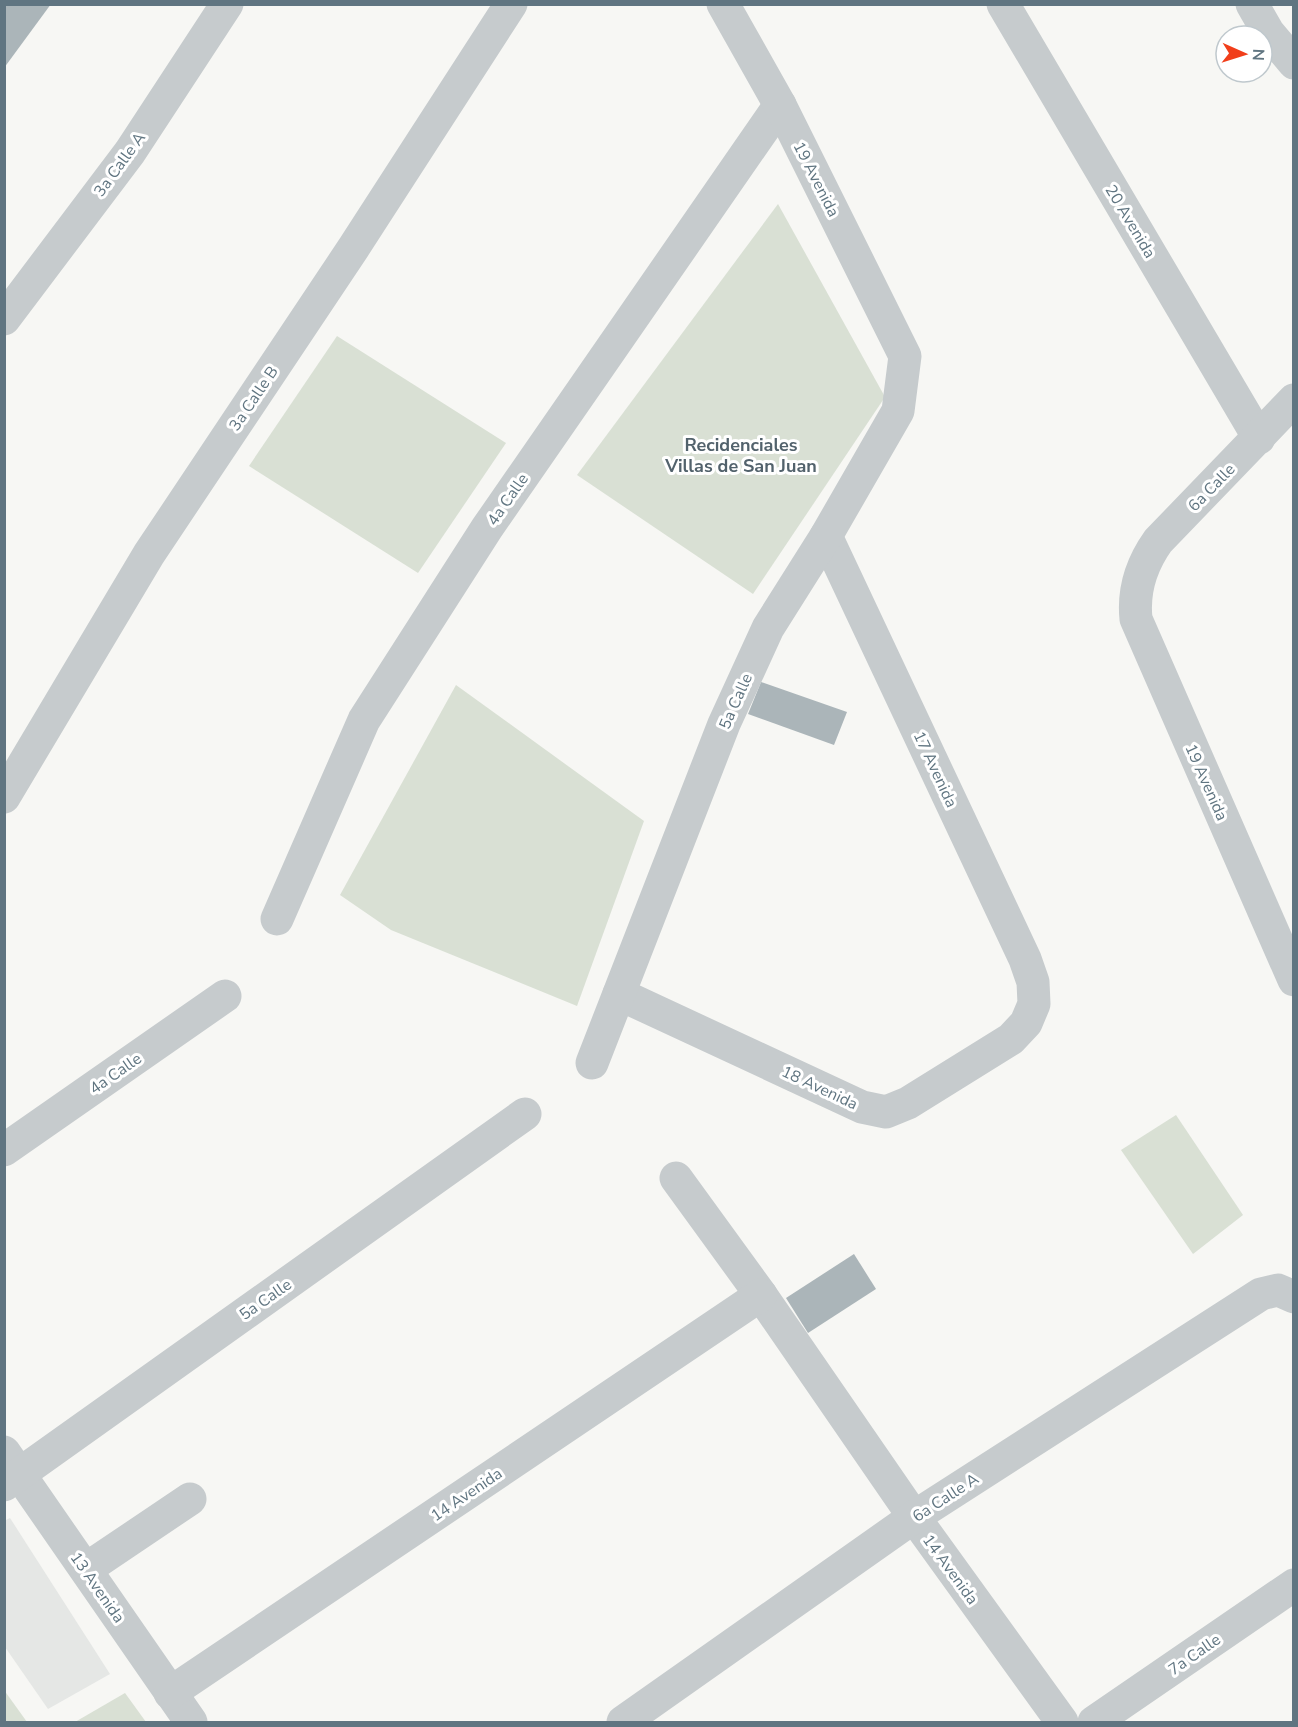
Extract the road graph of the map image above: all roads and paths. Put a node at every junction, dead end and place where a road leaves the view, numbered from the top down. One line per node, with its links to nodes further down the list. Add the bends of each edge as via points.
1 (227, 4): 8 (street, 3a Calle A, via 130,152)
2 (512, 4): 14 (street, 3a Calle B, via 150,554)
3 (723, 4): 7 (street, 19 Avenida)
4 (1003, 4): 11 (street, 20 Avenida)
5 (1252, 4): 6 (street)
6 (1293, 63)
7 (780, 105): 9 (street, 19 Avenida); 15 (street, 4a Calle, via 487,528 364,720)
8 (4, 320)
9 (905, 356): 12 (street, 5a Calle, via 898,411)
10 (1293, 400): 11 (street, 6a Calle)
11 (1259, 438): 13 (street, 6a Calle, via 1158,541)
12 (826, 536): 17 (street, 5a Calle, via 768,627 724,724); 19 (street, 17 Avenida, via 1025,959 1033,982)
13 (1138, 580): 16 (street, 19 Avenida, via 1136,619)
14 (4, 797)
15 (278, 919)
16 (1292, 972)
17 (619, 994): 19 (street, 18 Avenida, via 862,1107 886,1112 908,1103 1011,1039 1026,1023); 20 (street, 5a Calle)
18 (225, 996): 22 (street, 4a Calle)
19 (1034, 1004)
20 (592, 1064)
21 (525, 1114): 26 (street, 5a Calle)
22 (4, 1150)
23 (676, 1178): 25 (street, 14 Avenida)
24 (1286, 1293): 28 (street, 6a Calle A, via 1261,1294)
25 (761, 1295): 28 (street, 14 Avenida); 31 (street, 14 Avenida)
26 (10, 1470): 29 (street, 13 Avenida)
27 (190, 1499): 29 (street)
28 (914, 1517): 33 (street, 6a Calle A); 34 (street, 14 Avenida)
29 (86, 1569): 31 (street, 13 Avenida)
30 (1293, 1585): 35 (street, 7a Calle)
31 (170, 1693): 32 (street, 13 Avenida)
32 (191, 1722)
33 (623, 1722)
34 (1062, 1722)
35 (1094, 1722)

